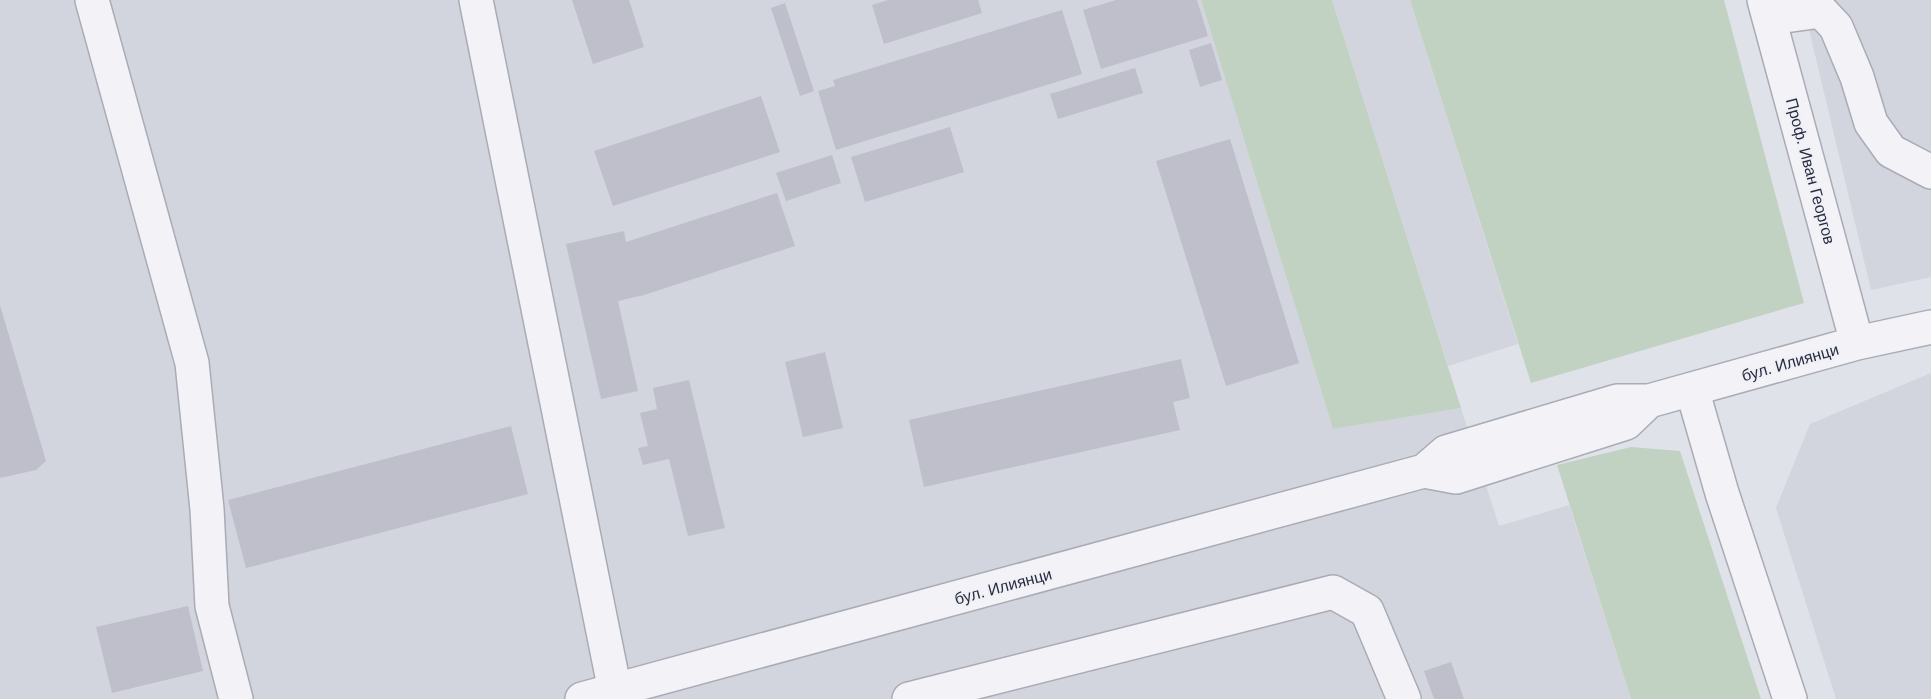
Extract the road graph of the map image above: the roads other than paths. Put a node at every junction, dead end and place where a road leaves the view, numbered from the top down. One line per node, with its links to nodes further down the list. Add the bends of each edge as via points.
1 (92, 0): 9 (street, via 192,363 212,606)
2 (476, 0): 8 (street)
3 (1767, 9): 4 (street, via 1821,11 1836,27 1871,123 1891,151); 6 (street, Проф. Иван Георгов)
4 (1931, 172)
5 (1931, 327): 6 (street, бул. Илиянци)
6 (1857, 343): 7 (street, бул. Илиянци)
7 (1692, 389): 8 (street, бул. Илиянци, via 1649,401 1617,401 1446,452 1424,471); 13 (street, via 1722,494)
8 (615, 691): 10 (street, бул. Илиянци)
9 (236, 699)
10 (582, 699)
11 (909, 699): 12 (street, via 1333,592 1367,612)
12 (1404, 699)
13 (1791, 699)

